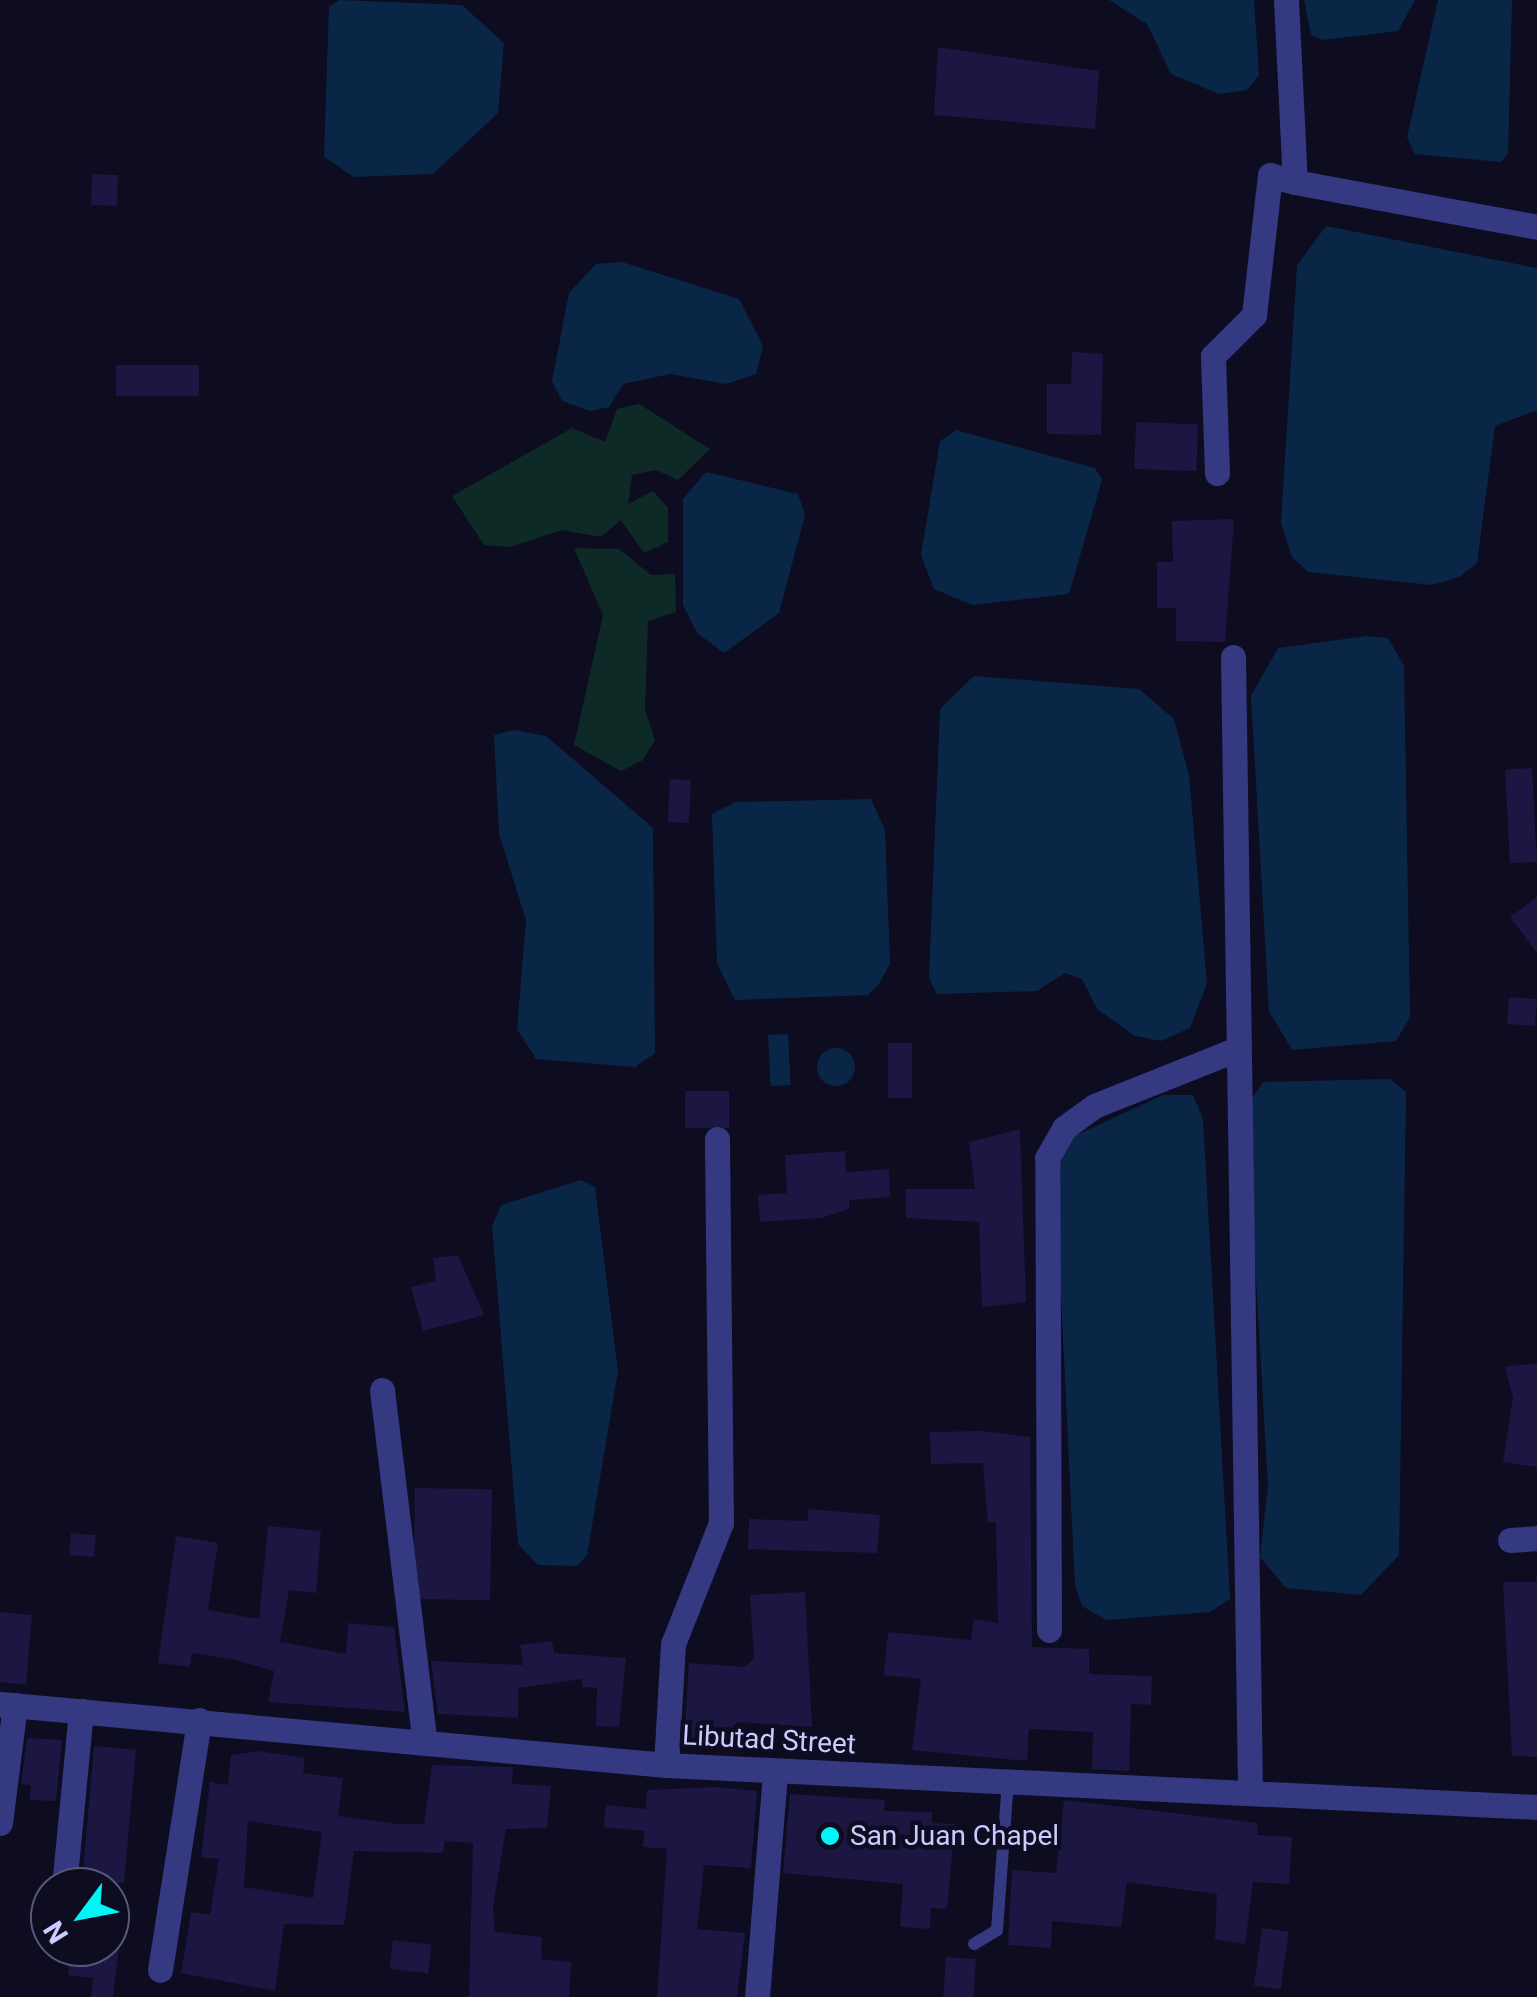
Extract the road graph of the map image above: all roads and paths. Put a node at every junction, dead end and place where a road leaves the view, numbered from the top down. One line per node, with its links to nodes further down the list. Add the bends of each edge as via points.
1 (1286, 0): 2 (street)
2 (1295, 182): 3 (street); 4 (street, via 1270,175 1254,315 1213,356)
3 (1537, 227)
4 (1218, 473)
5 (1234, 657): 6 (street)
6 (1237, 1049): 11 (street, via 1094,1106 1064,1128 1047,1158); 19 (street)
7 (717, 1139): 16 (street, via 721,1523 705,1582 673,1644)
8 (382, 1390): 15 (street)
9 (1537, 1538): 10 (street)
10 (1510, 1540)
11 (1049, 1630)
12 (8, 1704): 13 (street, Libutad Street); 21 (street)
13 (81, 1711): 14 (street, Libutad Street); 22 (street)
14 (198, 1720): 15 (street, Libutad Street); 24 (street)
15 (424, 1736): 16 (street, Libutad Street)
16 (666, 1765): 17 (street, Libutad Street)
17 (775, 1772): 18 (street, Libutad Street); 25 (street)
18 (1008, 1780): 19 (street, Libutad Street); 23 (lane, via 997,1930)
19 (1250, 1793): 20 (street, Libutad Street)
20 (1537, 1808)
21 (0, 1823)
22 (66, 1867)
23 (974, 1944)
24 (160, 1970)
25 (756, 1997)

